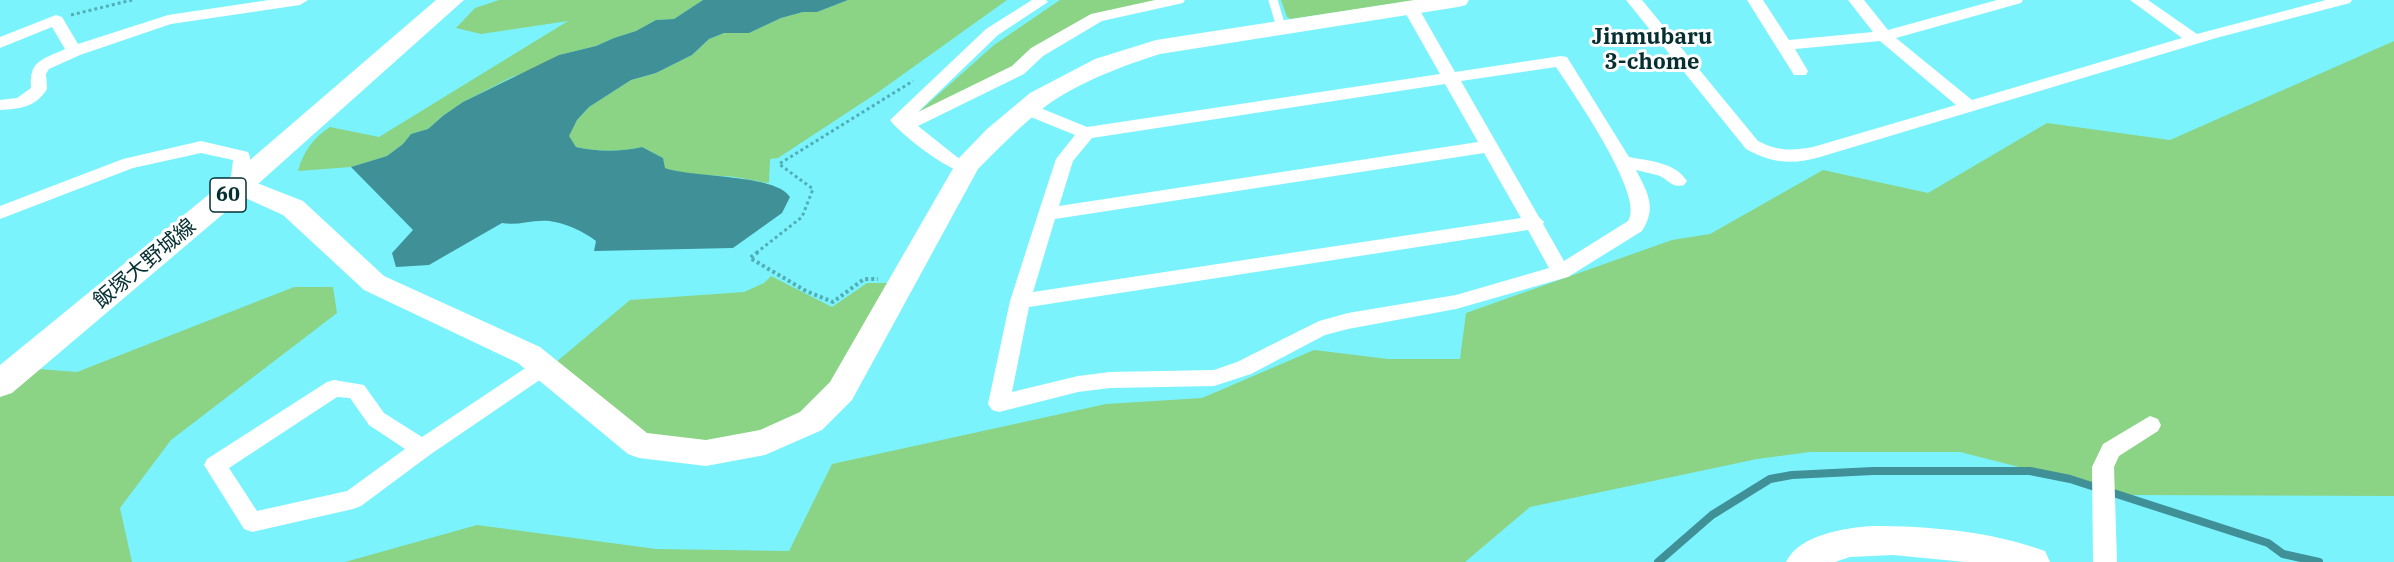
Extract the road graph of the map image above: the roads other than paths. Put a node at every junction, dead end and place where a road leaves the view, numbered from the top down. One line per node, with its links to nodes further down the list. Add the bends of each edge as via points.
1 (300, 0): 19 (street, via 168,20)
2 (451, 0): 31 (main road, 飯塚大野城線 / 60)
3 (1177, 0): 25 (street, via 1097,17 1037,52 1018,70)
4 (1273, 0): 14 (lane)
5 (1458, 0): 13 (street)
6 (1634, 0): 23 (street, via 1752,145 1768,155 1792,157 1814,153)
7 (1755, 0): 18 (street)
8 (1856, 0): 15 (street)
9 (2015, 0): 15 (street)
10 (2138, 0): 16 (street)
11 (2344, 0): 16 (street)
12 (1040, 2): 25 (street, via 974,48 899,120)
13 (1410, 7): 14 (street); 21 (street)
14 (1281, 27): 24 (street, via 1156,47 1104,64)
15 (1884, 36): 18 (street); 23 (street)
16 (2195, 40): 23 (street)
17 (0, 43): 19 (street, via 56,20)
18 (1784, 45): 20 (street)
19 (74, 51): 22 (street, via 42,66 39,89 34,96 21,103)
20 (1800, 71)
21 (1449, 78): 26 (street); 27 (street); 28 (street, via 1569,60)
22 (0, 105)
23 (1969, 107)
24 (1027, 109): 26 (street); 29 (street, via 996,135)
25 (905, 125): 29 (street)
26 (1086, 133): 33 (street, via 1065,159)
27 (1489, 146): 33 (street); 34 (street)
28 (1621, 160): 30 (street, via 1666,171); 35 (street, via 1640,198 1642,214 1635,226)
29 (966, 169): 37 (street, via 841,391 811,421 765,442 706,453 639,445)
30 (1678, 181)
31 (239, 185): 32 (street, via 242,156 201,147 129,163); 37 (street, via 293,208 374,283 529,355); 38 (main road, 飯塚大野城線 / 60)
32 (0, 213)
33 (1047, 214): 36 (street)
34 (1535, 222): 35 (street); 36 (street)
35 (1562, 272): 36 (street, via 1456,302 1319,328 1244,368 1214,378 1089,382 999,404)
36 (1020, 301)
37 (543, 367): 40 (street)
38 (0, 384)
39 (2150, 425): 43 (street, via 2111,450 2103,467)
40 (423, 448): 40 (street, via 386,430 367,411 357,391 334,388 215,465 252,522 353,499)
41 (1803, 562): 42 (street, via 1847,542 1910,541)
42 (2033, 562)
43 (2105, 562)

